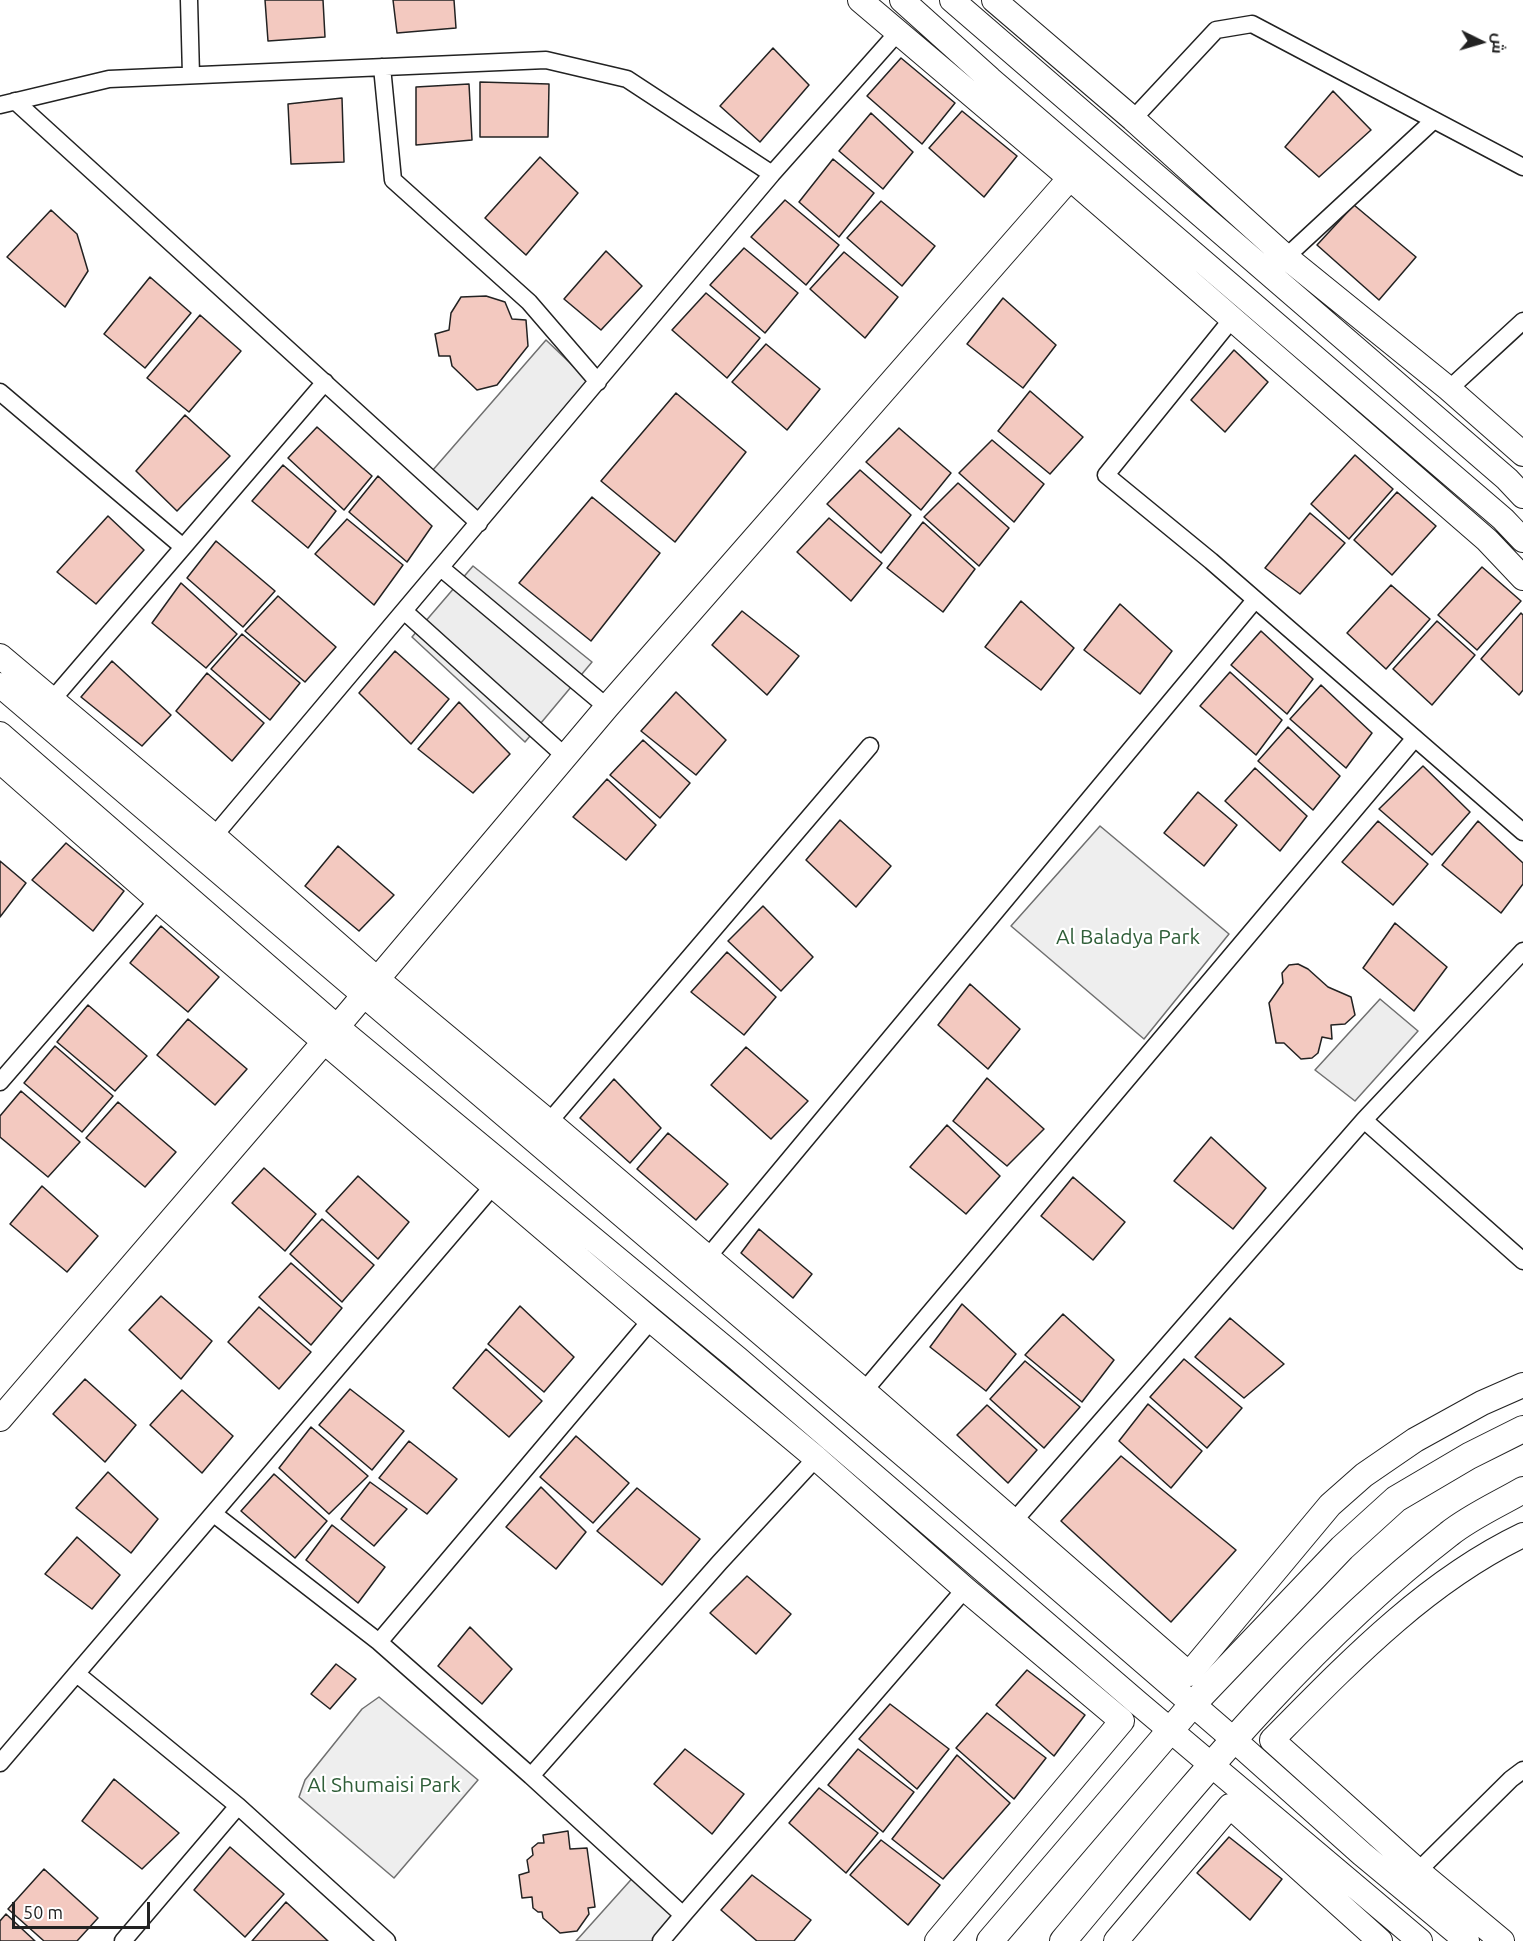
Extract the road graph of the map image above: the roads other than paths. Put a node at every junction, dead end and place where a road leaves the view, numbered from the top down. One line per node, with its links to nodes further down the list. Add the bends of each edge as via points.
1 (189, 0): 8 (street)
2 (860, 0): 6 (main road)
3 (902, 0): 25 (main road)
4 (952, 0): 23 (main road)
5 (994, 0): 10 (main road)
6 (899, 31): 13 (street); 14 (main road)
7 (382, 68): 8 (street); 13 (street, via 546,60 627,79); 19 (street, via 393,180 529,302)
8 (191, 75): 9 (street, via 109,79)
9 (8, 103): 18 (street)
10 (1133, 119): 11 (street, via 1216,30 1252,24); 15 (main road)
11 (1434, 120): 12 (street); 15 (street)
12 (1523, 167)
13 (772, 174): 19 (street)
14 (1071, 178): 16 (main road); 34 (main road)
15 (1286, 257): 20 (main road)
16 (1232, 319): 28 (main road, via 1487,540); 29 (street, via 1106,475)
17 (1523, 321): 20 (street)
18 (325, 382): 24 (street); 26 (street)
19 (598, 382): 24 (street)
20 (1449, 389): 22 (main road)
21 (0, 392): 26 (street)
22 (1523, 454)
23 (1523, 496)
24 (479, 523): 27 (street)
25 (1523, 540)
26 (183, 547): 33 (street)
27 (441, 568): 30 (street); 34 (street)
28 (1523, 578)
29 (1255, 600): 36 (street); 50 (street)
30 (404, 611): 38 (street); 41 (street)
31 (0, 656): 33 (main road)
32 (0, 685): 44 (main road)
33 (52, 700): 41 (main road)
34 (607, 707): 38 (main road)
35 (0, 734): 45 (main road)
36 (1415, 738): 40 (street); 54 (street)
37 (870, 746): 48 (street)
38 (566, 757): 44 (main road)
39 (0, 762): 42 (main road)
40 (1523, 832)
41 (214, 836): 44 (main road)
42 (158, 900): 45 (main road); 46 (street)
43 (1523, 951): 47 (street)
44 (370, 987): 45 (main road); 48 (main road); 65 (main road)
45 (330, 1034): 49 (main road); 55 (main road); 66 (main road, via 738,1359)
46 (0, 1082)
47 (1364, 1120): 51 (street); 60 (street)
48 (549, 1122): 50 (main road)
49 (493, 1186): 52 (main road); 59 (street)
50 (707, 1258): 54 (main road)
51 (1523, 1261)
52 (651, 1320): 57 (main road); 63 (street)
53 (1523, 1385): 60 (main road, via 1415,1440 1364,1474 1330,1505 1189,1674)
54 (864, 1391): 60 (main road)
55 (0, 1419)
56 (1523, 1429): 65 (main road, via 1396,1500 1342,1548)
57 (816, 1458): 62 (main road); 71 (street)
58 (1523, 1490): 67 (main road, via 1450,1532 1306,1661)
59 (214, 1514): 63 (street); 64 (street)
60 (1013, 1522)
61 (1523, 1534): 73 (main road, via 1431,1591 1345,1666 1272,1740)
62 (965, 1589): 74 (street); 78 (main road, via 1122,1721)
63 (379, 1642): 71 (street)
64 (77, 1674): 68 (street); 72 (street)
65 (1192, 1705): 66 (main road); 67 (main road)
66 (1171, 1730): 69 (main road); 79 (main road)
67 (1233, 1739): 69 (main road); 84 (main road)
68 (0, 1763)
69 (1212, 1764): 80 (main road); 83 (main road)
70 (1523, 1770): 73 (street)
71 (531, 1776): 74 (street)
72 (238, 1806): 75 (street); 76 (street)
73 (1418, 1871): 85 (main road)
74 (683, 1914): 77 (street)
75 (123, 1941)
76 (387, 1941)
77 (661, 1941)
78 (937, 1941)
79 (990, 1941)
80 (1063, 1941)
81 (1116, 1941): 82 (main road, via 1230,1806)
82 (1380, 1941)
83 (1420, 1941)
84 (1467, 1941)
85 (1502, 1941)

